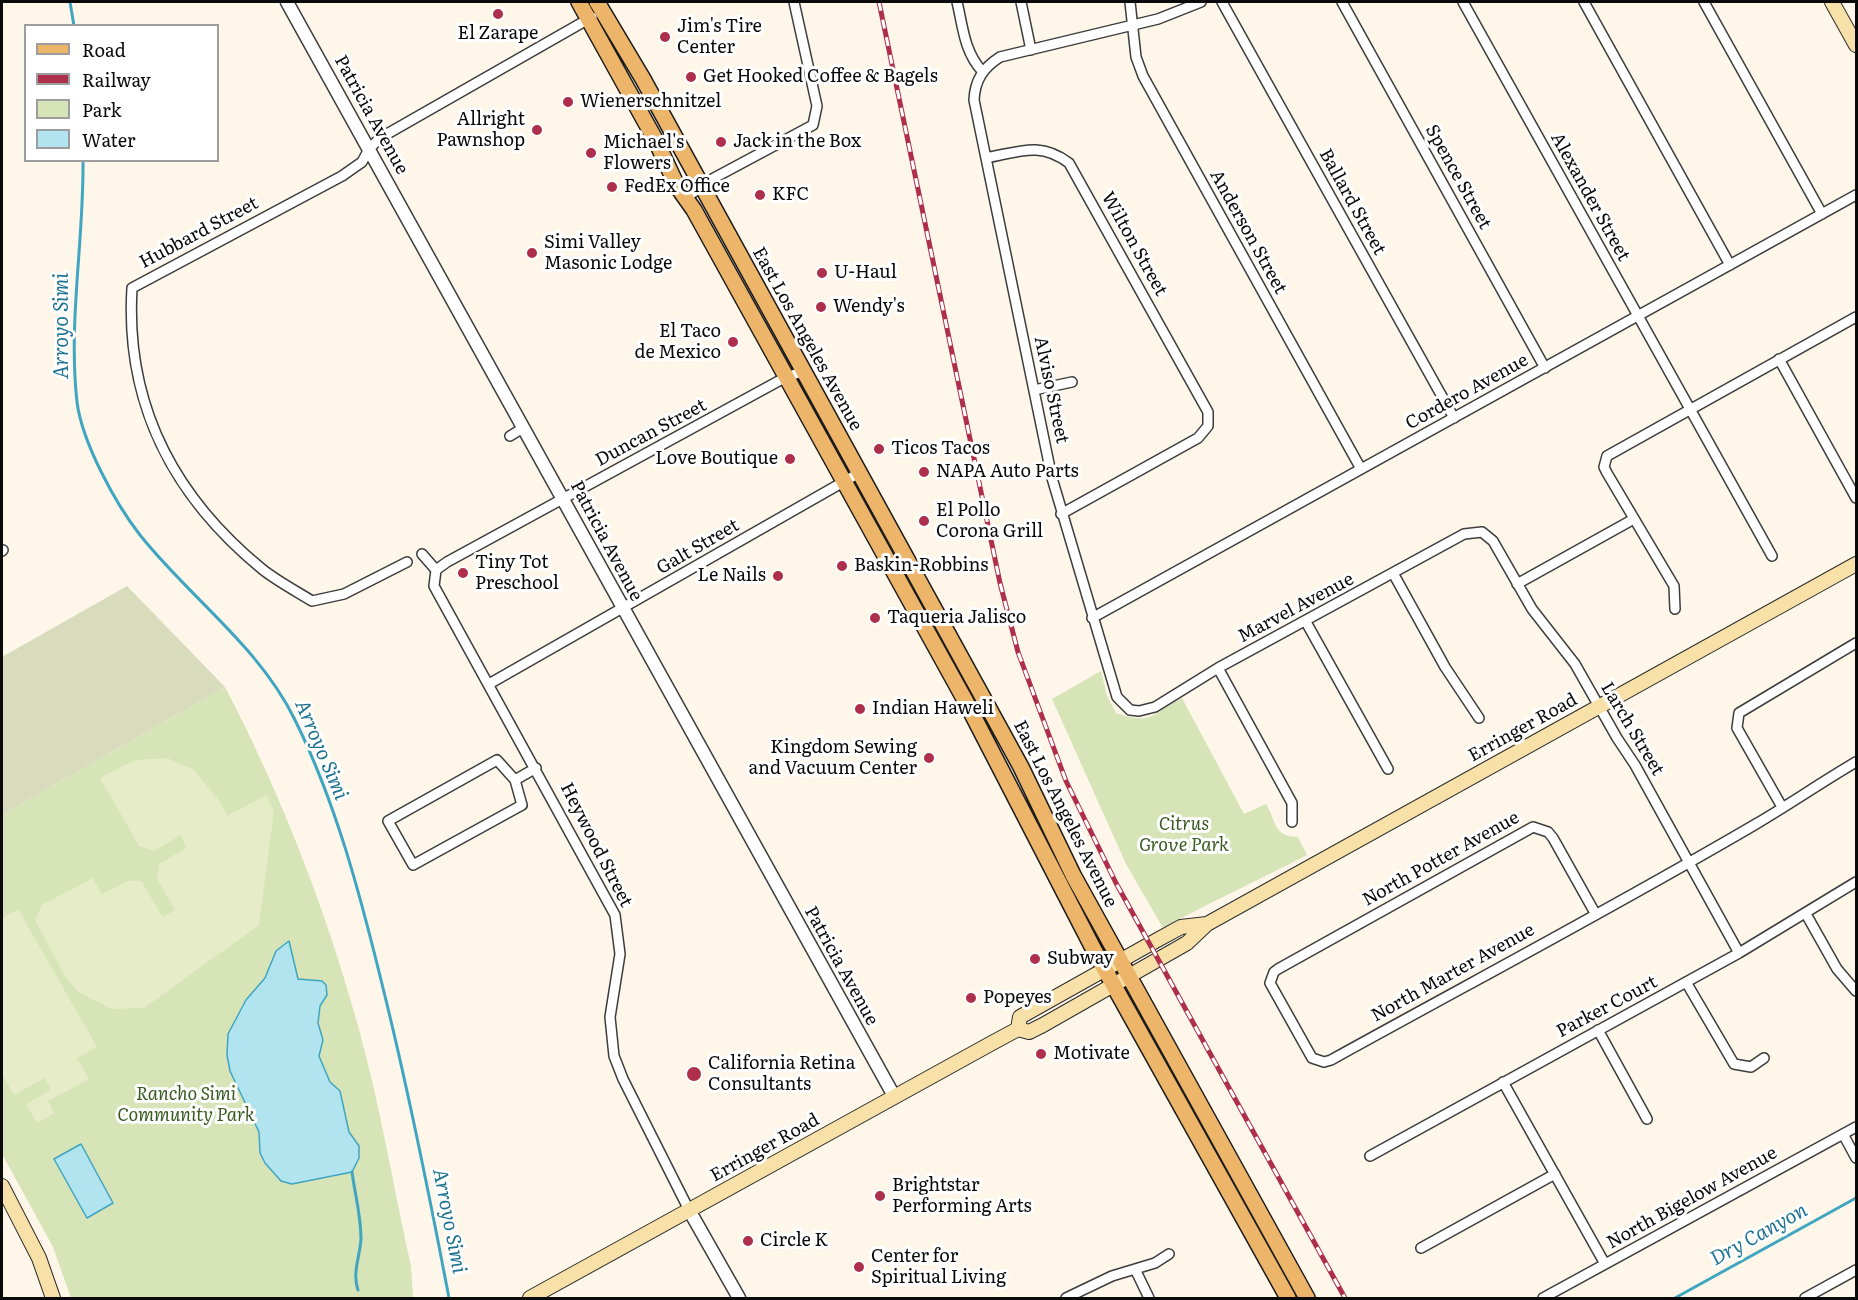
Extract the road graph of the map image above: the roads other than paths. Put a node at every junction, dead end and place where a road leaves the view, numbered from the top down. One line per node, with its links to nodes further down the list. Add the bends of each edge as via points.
1 (287, 2): 19 (street, Patricia Avenue)
2 (579, 2): 14 (main road, East Los Angeles Avenue)
3 (794, 2): 21 (street, via 817,106 816,118 807,128)
4 (957, 2): 18 (street, via 967,50)
5 (1021, 2): 17 (street)
6 (1130, 2): 15 (street, Anderson Street)
7 (1201, 2): 15 (street, via 1184,11)
8 (1222, 2): 35 (street, Ballard Street)
9 (1342, 2): 29 (street, Spence Street)
10 (1463, 2): 26 (street, Alexander Street)
11 (1584, 2): 25 (street)
12 (1704, 2): 24 (street)
13 (1832, 2): 16 (main road)
14 (596, 10): 19 (street, Hubbard Street); 21 (main road, East Los Angeles Avenue, via 658,105); 23 (main road, East Los Angeles Avenue)
15 (1133, 25): 17 (street); 38 (street, Anderson Street, via 1136,57 1143,76)
16 (1857, 45)
17 (1031, 50): 18 (street, via 1000,57)
18 (982, 71): 20 (street, Alviso Street, via 974,100)
19 (369, 148): 36 (street, Patricia Avenue); 48 (street, Hubbard Street, via 362,162 342,176 132,288 130,323 138,377 162,450 192,499 263,570 312,601 344,594)
20 (986, 158): 33 (street, Alviso Street); 43 (street, Wilton Street, via 1039,149 1056,153 1069,163 1209,418 1198,438)
21 (700, 187): 23 (street); 30 (main road, East Los Angeles Avenue)
22 (1857, 195): 24 (street, Cordero Avenue)
23 (684, 199): 31 (main road, East Los Angeles Avenue, via 694,210)
24 (1822, 214): 25 (street, Cordero Avenue)
25 (1730, 265): 26 (street, Cordero Avenue)
26 (1637, 316): 29 (street, Cordero Avenue); 34 (street, Alexander Street)
27 (1857, 317): 28 (street)
28 (1779, 360): 34 (street); 41 (street)
29 (1545, 368): 35 (street, Cordero Avenue)
30 (802, 372): 31 (street, Duncan Street); 39 (main road, East Los Angeles Avenue)
31 (786, 377): 40 (main road, East Los Angeles Avenue); 42 (street, Duncan Street)
32 (1072, 382): 33 (street)
33 (1034, 390): 43 (street, Alviso Street)
34 (1690, 409): 44 (street, via 1605,460 1607,473); 47 (street, Alexander Street)
35 (1454, 418): 38 (street, Cordero Avenue)
36 (523, 428): 37 (street); 42 (street, Patricia Avenue)
37 (510, 436)
38 (1361, 470): 55 (street, Cordero Avenue)
39 (859, 473): 40 (street, Galt Street); 75 (main road, East Los Angeles Avenue, via 1021,767)
40 (844, 482): 53 (street, Galt Street); 76 (main road, East Los Angeles Avenue, via 1012,786)
41 (1857, 498)
42 (563, 499): 50 (street, Duncan Street); 53 (street, Patricia Avenue)
43 (1061, 514): 55 (street, Alviso Street)
44 (1632, 520): 52 (street); 54 (street, via 1638,523 1674,586)
45 (1482, 532): 51 (street, Marvel Avenue, via 1464,534); 52 (street, Larch Street, via 1493,541)
46 (422, 554): 50 (street)
47 (1772, 556)
48 (407, 562)
49 (1857, 564): 60 (main road, Erringer Road)
50 (436, 570): 59 (street, Heywood Street, via 434,586)
51 (1393, 573): 56 (street, Marvel Avenue); 62 (street, via 1445,667)
52 (1517, 584): 60 (street, Larch Street, via 1575,664)
53 (622, 609): 59 (street, Galt Street); 86 (street, Patricia Avenue)
54 (1675, 609)
55 (1092, 618): 61 (street, Alviso Street, via 1117,698)
56 (1306, 622): 58 (street, Marvel Avenue); 65 (street)
57 (1857, 643): 67 (street, via 1739,713 1737,728)
58 (1218, 668): 61 (street, Marvel Avenue, via 1155,707 1140,711); 68 (street, via 1292,803)
59 (489, 684): 64 (street, Heywood Street)
60 (1599, 706): 69 (street, Larch Street); 73 (main road, Erringer Road)
61 (1127, 708)
62 (1479, 718)
63 (1857, 762): 67 (street, North Marter Avenue)
64 (536, 768): 66 (street); 94 (street, Heywood Street, via 615,915 620,954 610,1017 614,1056)
65 (1388, 769)
66 (515, 780): 66 (street, via 522,805 413,865 388,821 497,760)
67 (1782, 807): 69 (street, North Marter Avenue)
68 (1292, 822)
69 (1689, 862): 71 (street, North Marter Avenue); 74 (street, Larch Street)
70 (1857, 882): 72 (street, Parker Court)
71 (1595, 913): 78 (street, North Marter Avenue, via 1324,1062 1308,1052 1272,989); 78 (street, North Potter Avenue, via 1553,838 1533,827 1278,969)
72 (1806, 914): 74 (street, Parker Court); 81 (street, via 1837,969)
73 (1206, 924): 75 (main road, Erringer Road, via 1181,927); 77 (main road, Erringer Road, via 1188,943)
74 (1739, 953): 79 (street, Parker Court)
75 (1120, 961): 76 (main road, Erringer Road); 77 (main road, East Los Angeles Avenue)
76 (1106, 970): 80 (main road, East Los Angeles Avenue); 82 (main road, Erringer Road, via 1020,1017)
77 (1129, 976): 80 (main road, Erringer Road); 106 (main road, East Los Angeles Avenue)
78 (1271, 978)
79 (1686, 982): 83 (street, Parker Court); 84 (street, via 1734,1064 1751,1067)
80 (1114, 985): 82 (main road, Erringer Road, via 1029,1032); 105 (main road, East Los Angeles Avenue)
81 (1857, 991)
82 (1018, 1029): 86 (main road, Erringer Road)
83 (1598, 1029): 85 (street, Parker Court); 87 (street)
84 (1764, 1058)
85 (1503, 1082): 90 (street, Parker Court); 92 (street)
86 (894, 1096): 94 (main road, Erringer Road)
87 (1647, 1119)
88 (1857, 1126): 89 (street, North Bigelow Avenue)
89 (1843, 1134): 91 (street); 97 (street, North Bigelow Avenue)
90 (1370, 1156)
91 (1857, 1158)
92 (1554, 1174): 95 (street); 97 (street)
93 (2, 1186): 100 (main road, via 39,1258)
94 (689, 1210): 101 (main road, Erringer Road); 102 (street, Heywood Street)
95 (1421, 1248)
96 (1169, 1254): 98 (street)
97 (1605, 1264): 107 (street, North Bigelow Avenue)
98 (1135, 1269): 103 (street, via 1094,1283); 104 (street)
99 (1857, 1270): 108 (street)
100 (53, 1299)
101 (530, 1299)
102 (739, 1299)
103 (1066, 1299)
104 (1149, 1299)
105 (1288, 1299)
106 (1307, 1299)
107 (1543, 1299)
108 (1805, 1299)

